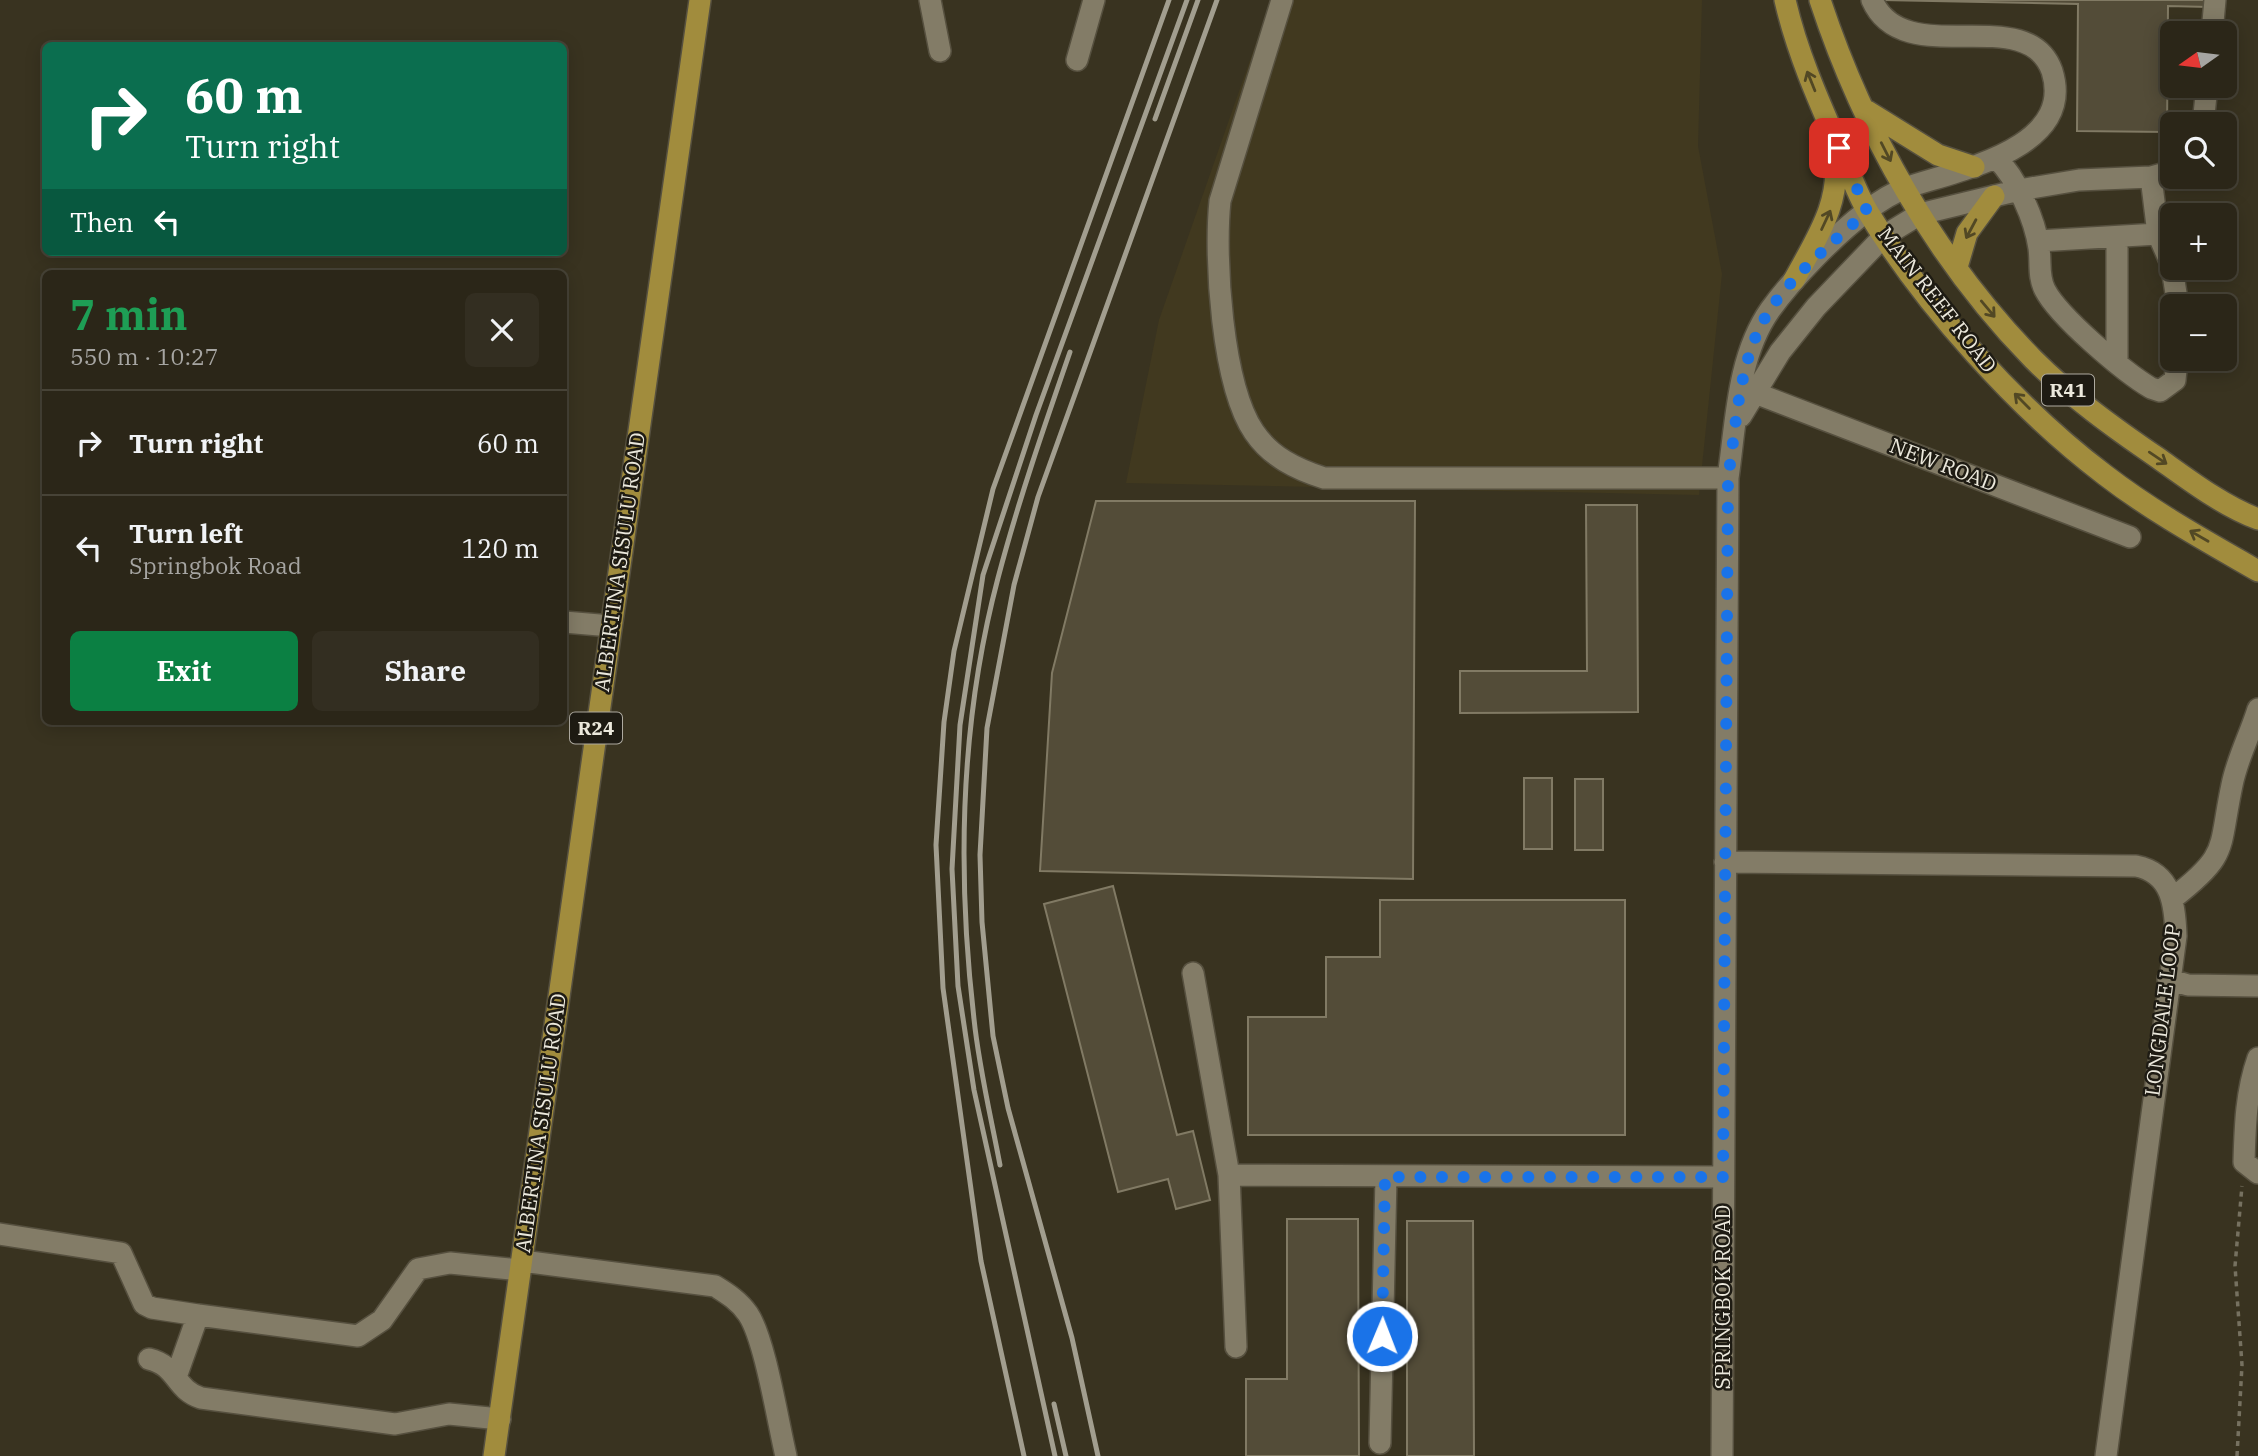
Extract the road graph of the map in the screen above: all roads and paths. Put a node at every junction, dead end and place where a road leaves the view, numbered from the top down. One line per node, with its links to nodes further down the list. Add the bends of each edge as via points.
1 (700, 0): 39 (main road, ALBERTINA SISULU ROAD / R24)
2 (930, 0): 10 (street)
3 (1094, 0): 11 (street)
4 (1282, 0): 34 (street, via 1220,201 1217,229 1225,326 1242,408 1254,432 1274,454 1297,469 1324,478)
5 (1785, 0): 13 (main road, MAIN REEF ROAD / R41, one-way to 5)
6 (1820, 0): 12 (main road, MAIN REEF ROAD / R41, via 1837,52)
7 (1872, 0): 14 (street, SPRINGBOK ROAD, via 1881,17 1903,29 2014,33 2034,42 2045,55 2053,73 2048,116 2027,141)
8 (2215, 0): 9 (street)
9 (2213, 21)
10 (940, 51)
11 (1077, 60)
12 (1865, 110): 15 (main road, via 1938,155); 18 (main road, MAIN REEF ROAD / R41, one-way to 18)
13 (1830, 127): 21 (main road, MAIN REEF ROAD / R41); 29 (main road, one-way to 13, via 1824,224 1836,190 1838,172)
14 (1996, 159): 15 (street, SPRINGBOK ROAD); 19 (street)
15 (1974, 167): 18 (street, SPRINGBOK ROAD)
16 (2160, 174): 17 (street, SPRINGBOK ROAD)
17 (2151, 177): 19 (street, SPRINGBOK ROAD, via 2079,180); 23 (street)
18 (1905, 188): 21 (street, SPRINGBOK ROAD); 22 (main road, MAIN REEF ROAD / R41)
19 (2019, 190): 20 (street, SPRINGBOK ROAD); 27 (street)
20 (1994, 196): 22 (street, SPRINGBOK ROAD); 28 (main road, one-way to 28, via 1967,233)
21 (1867, 211): 24 (main road, MAIN REEF ROAD / R41); 29 (street, SPRINGBOK ROAD)
22 (1920, 214): 24 (street, SPRINGBOK ROAD); 28 (main road, MAIN REEF ROAD / R41)
23 (2158, 234): 25 (street); 26 (street)
24 (1884, 236): 32 (street, SPRINGBOK ROAD, via 1816,307); 37 (main road, MAIN REEF ROAD / R41, one-way to 24, via 2105,476 2053,432 1940,312)
25 (2117, 237): 27 (street); 30 (street)
26 (2160, 239)
27 (2038, 241): 30 (street, via 2044,289)
28 (1957, 267): 35 (main road, MAIN REEF ROAD / R41, one-way to 35, via 2034,360 2101,419 2192,482)
29 (1794, 280): 33 (street, SPRINGBOK ROAD, via 1758,332 1747,360)
30 (2117, 362): 31 (street, via 2137,380 2160,391 2175,380)
31 (2176, 371)
32 (1755, 393): 33 (street, SPRINGBOK ROAD); 36 (street, NEW ROAD)
33 (1736, 424): 34 (street, SPRINGBOK ROAD)
34 (1728, 478): 41 (street, SPRINGBOK ROAD)
35 (2258, 519)
36 (2130, 537)
37 (2258, 571)
38 (567, 622): 39 (street)
39 (611, 626): 52 (main road, ALBERTINA SISULU ROAD / R24)
40 (2258, 709): 42 (street, via 2232,786 2223,845 2215,862)
41 (1725, 862): 42 (street, LONGDALE LOOP, via 2136,866 2160,876); 50 (street, SPRINGBOK ROAD)
42 (2172, 899): 44 (street, LONGDALE LOOP, via 2176,936)
43 (1193, 973): 48 (street)
44 (2168, 979): 45 (street, via 2188,985); 62 (street, LONGDALE LOOP)
45 (2258, 986)
46 (2258, 1058): 47 (street, via 2245,1117)
47 (2251, 1168): 63 (path, via 2235,1266 2242,1365)
48 (1229, 1175): 49 (street); 54 (street)
49 (1385, 1177): 50 (street); 58 (street)
50 (1723, 1177): 61 (street, SPRINGBOK ROAD)
51 (0, 1234): 53 (street, via 121,1253 144,1304)
52 (521, 1265): 53 (street, via 450,1263 418,1269 382,1321 358,1336); 57 (main road, ALBERTINA SISULU ROAD / R24); 60 (street, via 715,1286 734,1298 758,1337)
53 (198, 1315): 56 (street)
54 (1236, 1347)
55 (149, 1359): 56 (street, via 167,1365)
56 (176, 1377): 57 (street, via 185,1391 201,1398 379,1423 408,1424 449,1414)
57 (500, 1419): 59 (main road, ALBERTINA SISULU ROAD / R24)
58 (1380, 1443)
59 (495, 1456)
60 (786, 1456)
61 (1722, 1456)
62 (2106, 1456)
63 (2237, 1456)

